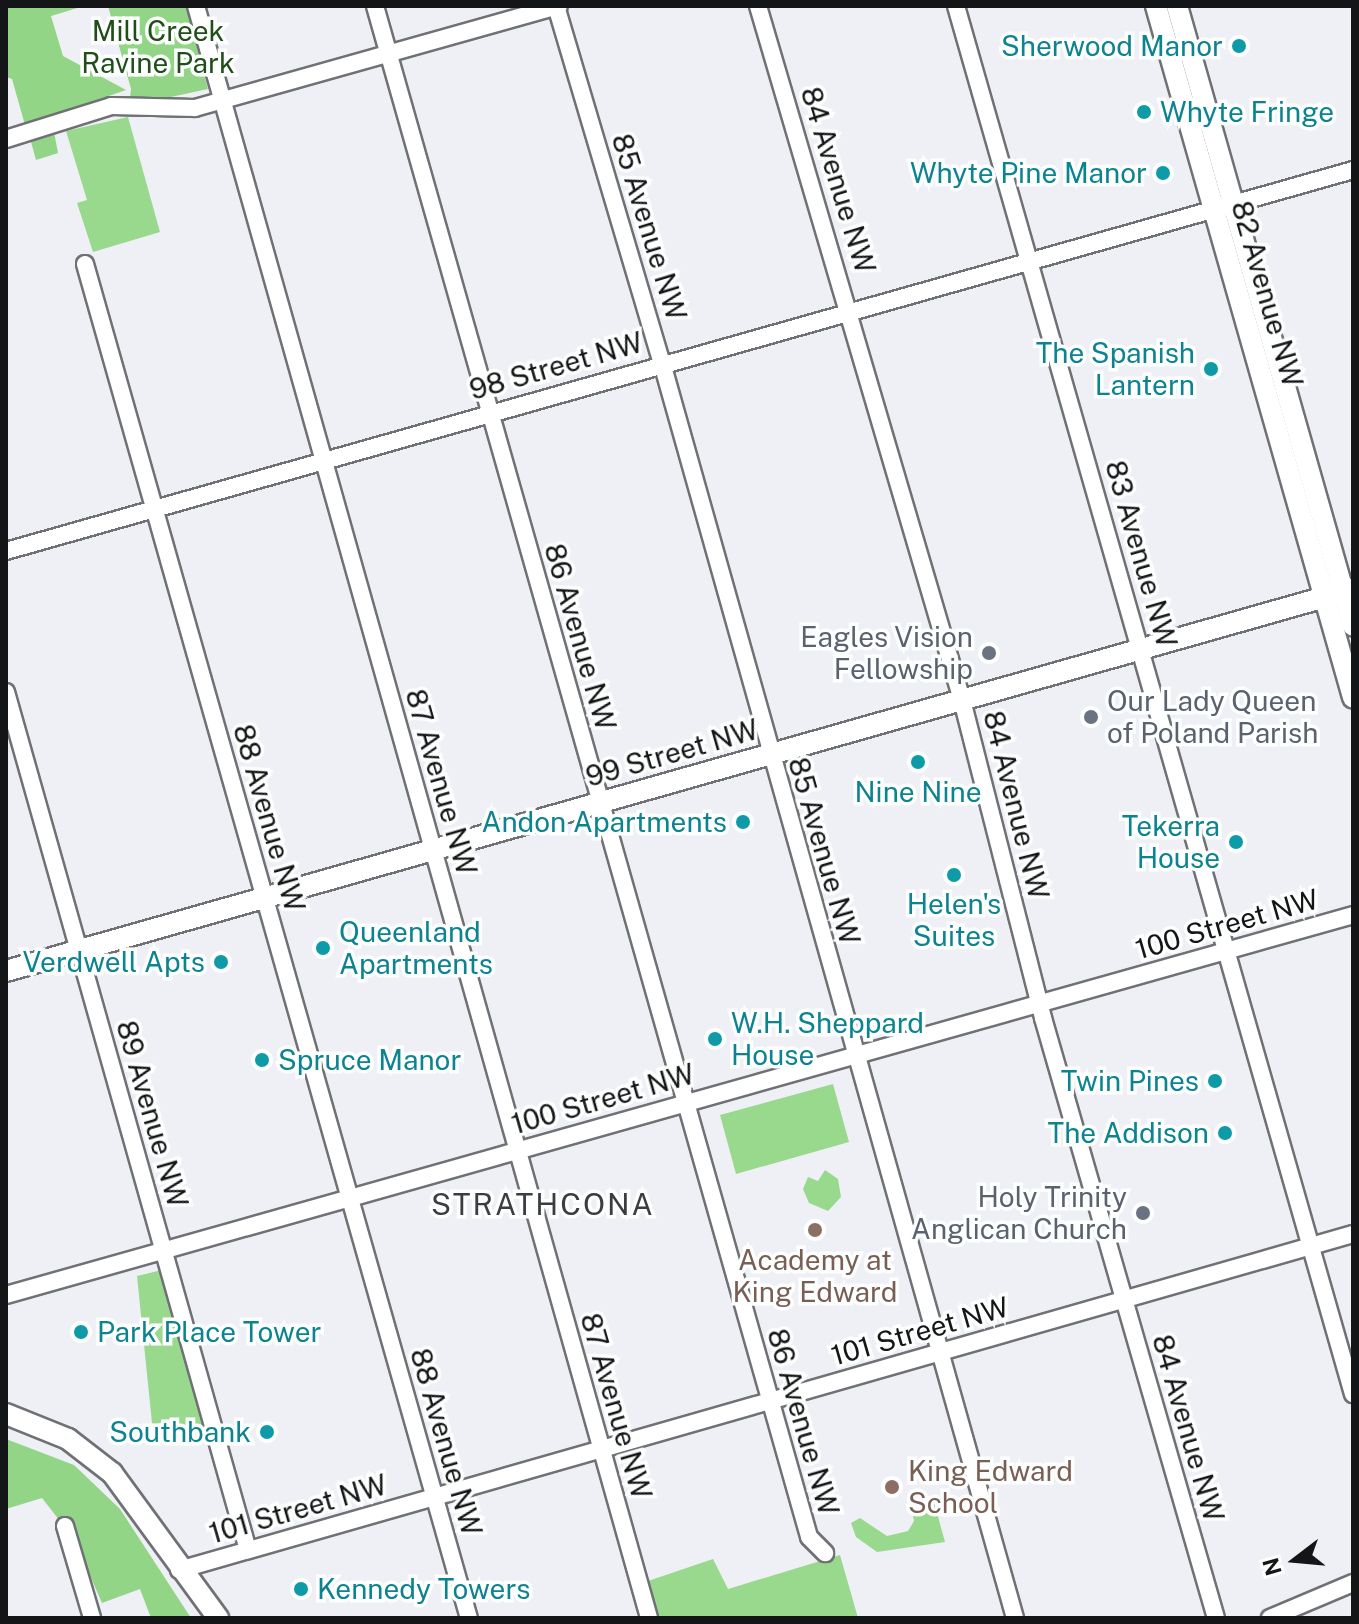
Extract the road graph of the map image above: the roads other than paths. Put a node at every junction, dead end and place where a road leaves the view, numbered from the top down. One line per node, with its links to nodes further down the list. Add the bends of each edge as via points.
1 (196, 6): 9 (street, 87 Avenue NW)
2 (375, 6): 8 (street, 86 Avenue NW)
3 (557, 6): 8 (street); 17 (street, 85 Avenue NW)
4 (758, 6): 16 (street, 84 Avenue NW)
5 (956, 6): 14 (street, 83 Avenue NW)
6 (1156, 6): 13 (main road, 82 Avenue NW)
7 (1177, 6): 12 (main road, 82 Avenue NW)
8 (389, 55): 9 (street); 18 (street, 86 Avenue NW)
9 (222, 101): 10 (street, via 184,109 111,106); 19 (street, 87 Avenue NW)
10 (6, 139)
11 (1353, 170): 12 (street, 98 Street NW)
12 (1234, 204): 13 (street, 98 Street NW); 22 (main road, 82 Avenue NW)
13 (1214, 209): 14 (street, 98 Street NW); 22 (main road, 82 Avenue NW)
14 (1029, 261): 16 (street, 98 Street NW); 24 (street, 83 Avenue NW)
15 (85, 264): 20 (street, 88 Avenue NW)
16 (850, 309): 17 (street, 98 Street NW); 27 (street, 84 Avenue NW)
17 (662, 363): 18 (street, 98 Street NW); 28 (street, 85 Avenue NW)
18 (489, 413): 19 (street, 98 Street NW); 29 (street, 86 Avenue NW)
19 (323, 460): 20 (street, 98 Street NW); 30 (street, 87 Avenue NW)
20 (154, 508): 21 (street, 98 Street NW); 31 (street, 88 Avenue NW)
21 (6, 551)
22 (1340, 592): 23 (main road); 24 (main road, 99 Street NW); 26 (main road)
23 (1353, 626)
24 (1141, 650): 27 (main road, 99 Street NW); 34 (street, 83 Avenue NW)
25 (6, 692): 33 (street, 89 Avenue NW)
26 (1353, 697)
27 (962, 700): 28 (main road, 99 Street NW); 36 (street, 84 Avenue NW)
28 (769, 755): 29 (main road, 99 Street NW); 37 (street, 85 Avenue NW)
29 (600, 803): 30 (main road, 99 Street NW); 38 (street, 86 Avenue NW)
30 (433, 850): 31 (main road, 99 Street NW); 39 (street, 87 Avenue NW)
31 (265, 897): 33 (main road, 99 Street NW); 40 (street, 88 Avenue NW)
32 (1353, 915): 34 (street, 100 Street NW)
33 (79, 950): 35 (main road, 99 Street NW); 43 (street, 89 Avenue NW)
34 (1228, 950): 36 (street, 100 Street NW); 42 (street, 83 Avenue NW)
35 (6, 971)
36 (1039, 1003): 37 (street, 100 Street NW); 45 (street, 84 Avenue NW)
37 (855, 1055): 38 (street, 100 Street NW); 46 (street, 85 Avenue NW)
38 (685, 1103): 39 (street, 100 Street NW); 48 (street, 86 Avenue NW)
39 (517, 1150): 40 (street, 100 Street NW); 50 (street, 87 Avenue NW)
40 (348, 1198): 43 (street, 100 Street NW); 51 (street, 88 Avenue NW)
41 (1353, 1234): 42 (street, 101 Street NW)
42 (1311, 1246): 45 (street, 101 Street NW); 47 (street, 83 Avenue NW)
43 (164, 1250): 44 (street, 100 Street NW); 53 (street, 89 Avenue NW)
44 (6, 1295)
45 (1124, 1299): 46 (street, 101 Street NW); 62 (street, 84 Avenue NW)
46 (941, 1352): 48 (street, 101 Street NW); 61 (street, 85 Avenue NW)
47 (1353, 1394)
48 (770, 1401): 50 (street, 101 Street NW); 54 (street, 86 Avenue NW, via 809,1537)
49 (6, 1414): 55 (main road, via 68,1439 112,1473)
50 (601, 1449): 51 (street, 101 Street NW); 60 (street, 87 Avenue NW)
51 (434, 1497): 53 (street, 101 Street NW); 59 (street, 88 Avenue NW)
52 (65, 1526): 57 (street)
53 (248, 1550): 55 (street, 101 Street NW)
54 (825, 1553)
55 (179, 1570): 58 (main road)
56 (1353, 1583): 63 (street)
57 (92, 1618)
58 (218, 1618)
59 (469, 1618)
60 (649, 1618)
61 (1015, 1618)
62 (1216, 1618)
63 (1270, 1618)

